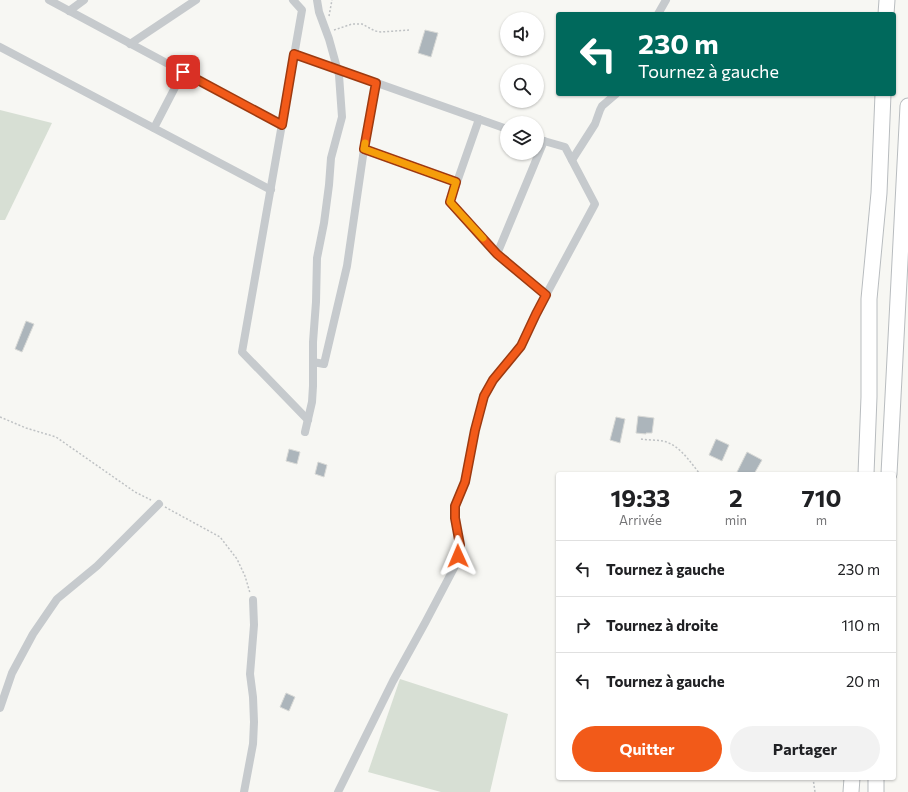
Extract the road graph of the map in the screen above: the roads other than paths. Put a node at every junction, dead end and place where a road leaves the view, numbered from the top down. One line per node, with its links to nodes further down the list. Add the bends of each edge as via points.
1 (49, 0): 8 (street)
2 (84, 0): 8 (street)
3 (196, 0): 11 (street)
4 (293, 0): 13 (street, via 302,10)
5 (317, 0): 14 (street)
6 (666, 0): 9 (street)
7 (887, 0): 10 (highway)
8 (69, 11): 11 (street)
9 (659, 12)
10 (886, 12)
11 (130, 44): 15 (street)
12 (0, 47): 23 (street)
13 (294, 54): 14 (street); 21 (street)
14 (338, 69): 16 (street); 32 (street, via 342,117 331,158 324,223 317,258)
15 (183, 72): 21 (street); 23 (street)
16 (376, 83): 20 (street); 25 (street)
17 (615, 96): 27 (street, via 602,106)
18 (883, 96): 35 (highway, via 879,193 869,300)
19 (908, 106): 36 (highway)
20 (479, 120): 22 (street); 28 (street)
21 (282, 125): 29 (street)
22 (500, 127)
23 (154, 128): 29 (street)
24 (544, 141): 27 (street, via 565,147)
25 (364, 149): 28 (street); 32 (street, via 347,266 329,344 324,364)
26 (533, 160): 30 (street)
27 (572, 160): 31 (street, via 595,204)
28 (456, 182): 30 (street, via 450,202)
29 (271, 190): 33 (street, via 242,352)
30 (497, 254): 31 (street)
31 (546, 295): 43 (street, via 521,346 493,380 484,396 465,482 455,506 460,545 454,568 393,681)
32 (313, 362): 33 (street, via 312,402)
33 (308, 420): 34 (street)
34 (305, 432)
35 (866, 472)
36 (889, 472)
37 (159, 504): 39 (street, via 97,566 57,599 33,634 12,672)
38 (253, 600): 42 (street, via 254,625 250,674 254,730)
39 (0, 708)
40 (852, 780): 44 (highway)
41 (876, 780): 45 (highway)
42 (244, 792)
43 (338, 792)
44 (851, 792)
45 (876, 792)

